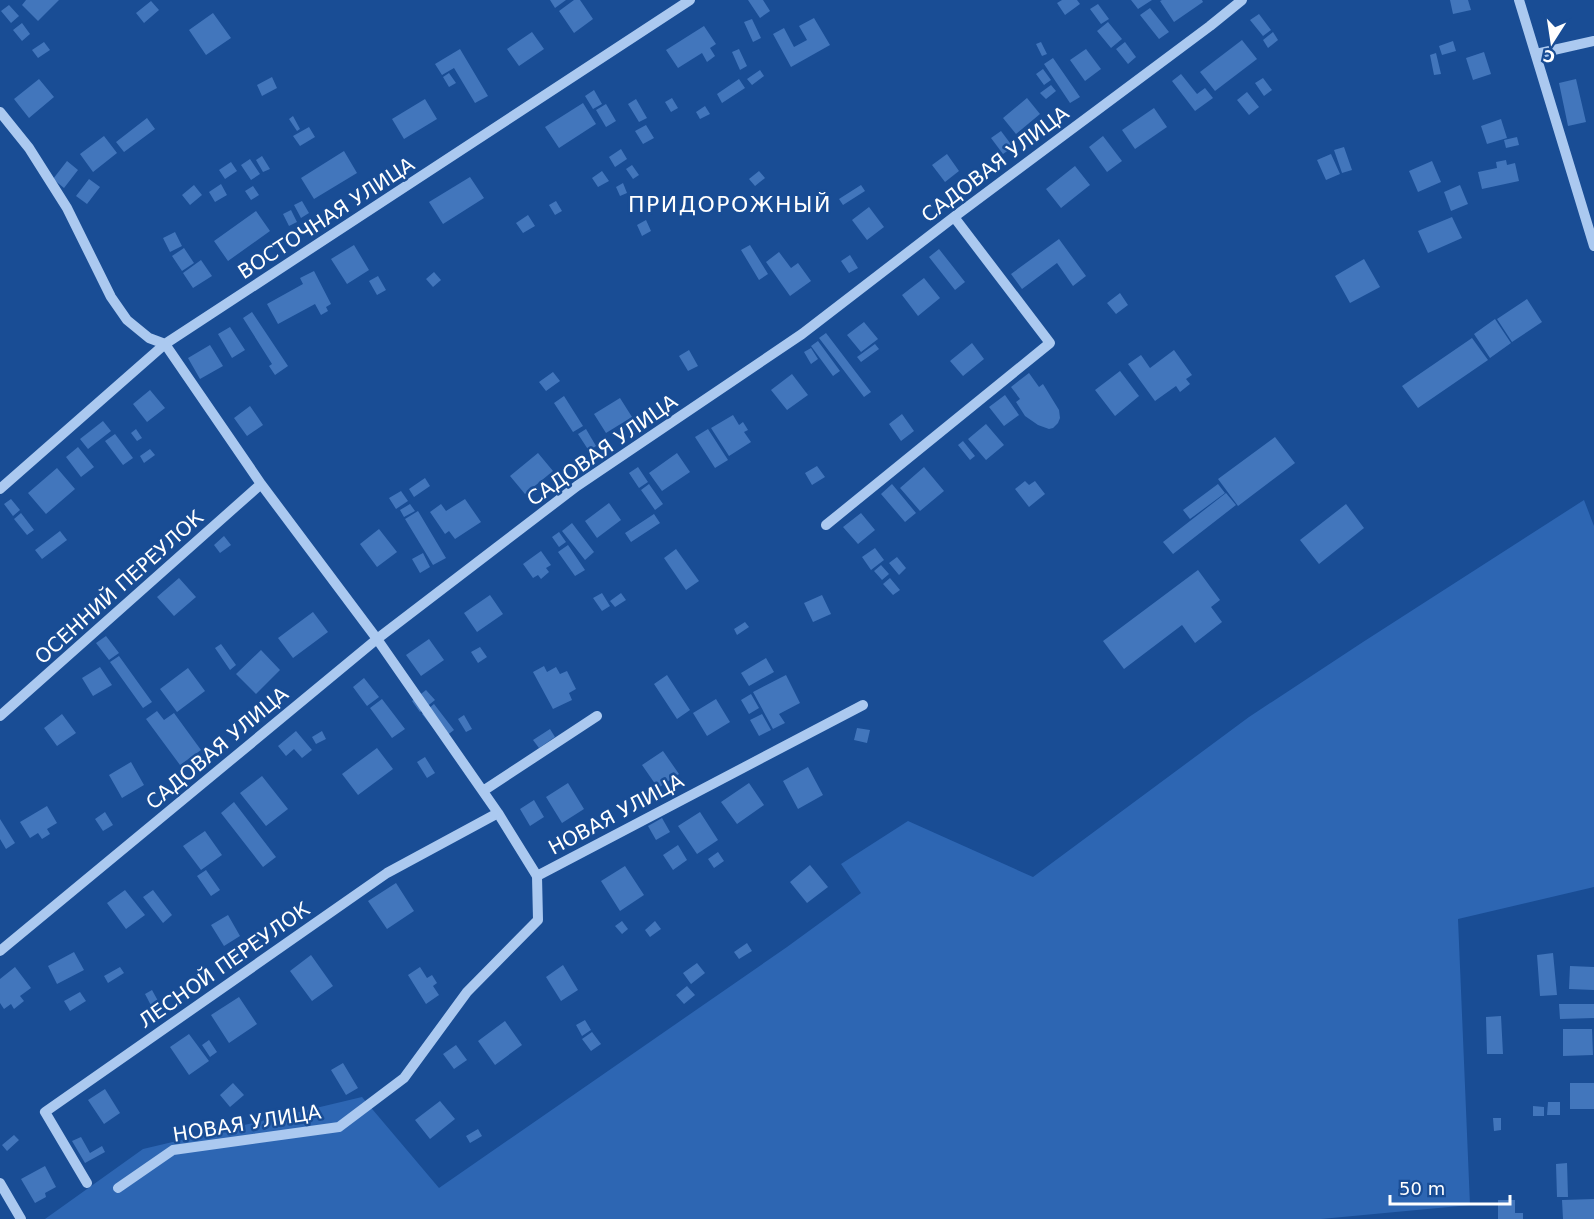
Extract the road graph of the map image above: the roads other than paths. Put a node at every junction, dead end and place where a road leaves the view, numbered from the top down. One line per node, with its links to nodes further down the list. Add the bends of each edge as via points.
1 (690, 0): 9 (street, ВОСТОЧНАЯ УЛИЦА)
2 (1242, 0): 7 (street, САДОВАЯ УЛИЦА)
3 (1519, 0): 5 (street)
4 (1594, 40): 5 (street)
5 (1536, 54): 8 (street)
6 (0, 112): 9 (street, via 68,208 111,297 127,320 149,338)
7 (954, 217): 12 (street, via 1050,344); 13 (street, САДОВАЯ УЛИЦА, via 802,334 577,486)
8 (1594, 246)
9 (165, 344): 10 (street); 11 (street, ВОСТОЧНАЯ УЛИЦА)
10 (261, 484): 13 (street); 15 (street, ОСЕННИЙ ПЕРЕУЛОК)
11 (0, 489)
12 (826, 525)
13 (377, 639): 17 (street); 20 (street, САДОВАЯ УЛИЦА)
14 (863, 705): 19 (street, НОВАЯ УЛИЦА)
15 (0, 716)
16 (597, 716): 17 (street)
17 (483, 791): 18 (street)
18 (498, 813): 19 (street); 22 (street, ЛЕСНОЙ ПЕРЕУЛОК, via 387,873 45,1112)
19 (537, 876): 23 (street, НОВАЯ УЛИЦА, via 538,920 467,992 404,1078 358,1113 339,1127 173,1150)
20 (0, 951)
21 (0, 1183): 24 (street)
22 (87, 1183)
23 (118, 1188)
24 (21, 1219)

